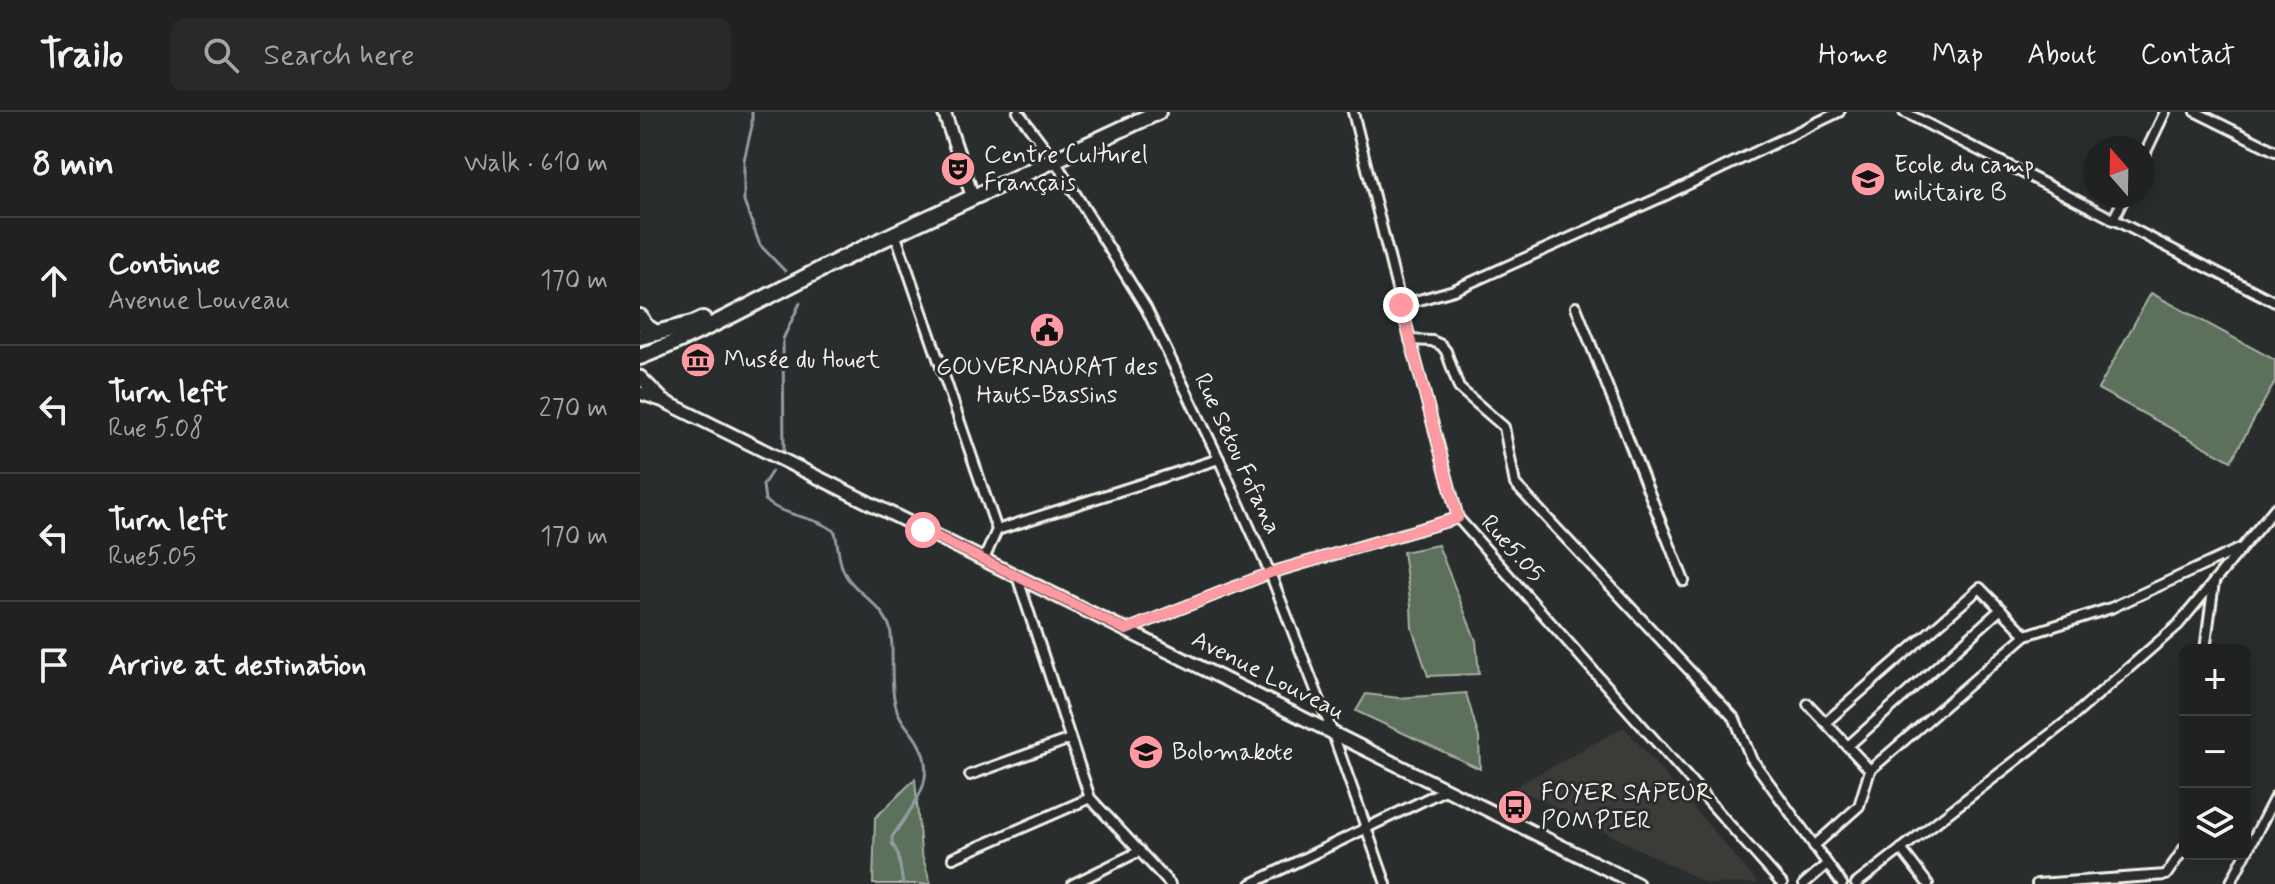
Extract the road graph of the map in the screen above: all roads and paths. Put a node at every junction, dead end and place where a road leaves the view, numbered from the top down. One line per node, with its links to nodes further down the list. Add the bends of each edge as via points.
1 (944, 112): 12 (main road)
2 (1018, 112): 11 (street, Rue Setou Fofana)
3 (1158, 112): 11 (highway)
4 (1353, 112): 18 (street, Rue5.05)
5 (1839, 112): 18 (street, via 1454,290)
6 (1904, 112): 14 (street)
7 (2165, 112): 9 (street)
8 (2196, 112): 10 (street)
9 (2154, 136)
10 (2275, 151)
11 (1055, 161): 12 (highway); 28 (street, Rue Setou Fofana, via 1146,308)
12 (973, 198): 15 (highway)
13 (2119, 208): 14 (street)
14 (2113, 220): 17 (street)
15 (895, 233): 16 (highway); 31 (street)
16 (800, 279): 21 (highway, via 692,324); 24 (highway)
17 (2275, 302)
18 (1401, 305): 23 (street, Rue5.05)
19 (1576, 307): 36 (street)
20 (640, 317): 21 (highway)
21 (656, 333): 22 (highway)
22 (640, 337)
23 (1410, 340): 30 (street, Rue5.05); 53 (street, via 1432,341 1446,351 1459,388 1504,427 1515,484 1735,719 1751,758)
24 (640, 357)
25 (640, 377): 27 (main road, Avenue Louveau)
26 (640, 393): 27 (main road, Avenue Louveau)
27 (664, 401): 33 (main road, Avenue Louveau)
28 (1219, 459): 31 (street); 34 (street, Rue Setou Fofana)
29 (2275, 508): 32 (street)
30 (1458, 518): 34 (street); 64 (street, Rue5.05)
31 (997, 530): 33 (street)
32 (2243, 547): 37 (street); 40 (street, via 2111,608)
33 (984, 559): 35 (main road, Avenue Louveau)
34 (1270, 573): 39 (street); 44 (street, Rue Setou Fofana)
35 (1017, 576): 39 (main road, Avenue Louveau); 45 (street)
36 (1684, 581)
37 (2214, 582): 41 (street); 54 (street, via 2178,625 2070,719)
38 (2001, 609): 40 (street); 43 (street, via 1980,588); 46 (street)
39 (1126, 630): 44 (main road, Avenue Louveau)
40 (2026, 635): 47 (street)
41 (2206, 644)
42 (1808, 704): 43 (street)
43 (1826, 722): 46 (street)
44 (1333, 734): 49 (main road, Avenue Louveau); 52 (street, Rue Setou Fofana)
45 (1070, 739): 48 (street); 51 (street)
46 (1848, 746): 47 (street)
47 (1870, 770): 53 (street, via 1859,806)
48 (970, 775)
49 (1447, 789): 52 (street); 59 (main road, Avenue Louveau)
50 (2275, 797): 70 (street)
51 (1090, 798): 55 (street); 57 (street)
52 (1366, 828): 62 (street); 63 (street, Rue Setou Fofana)
53 (1814, 846): 58 (street)
54 (1901, 849): 67 (street); 68 (street)
55 (1140, 851): 60 (street); 61 (street)
56 (2179, 856): 69 (street, via 2166,875)
57 (953, 858)
58 (1827, 864): 65 (street); 66 (street)
59 (1633, 883)
60 (1073, 884)
61 (1170, 884)
62 (1251, 884)
63 (1386, 884)
64 (1782, 884)
65 (1804, 884)
66 (1842, 884)
67 (1856, 884)
68 (1928, 884)
69 (2037, 884)
70 (2230, 884)

